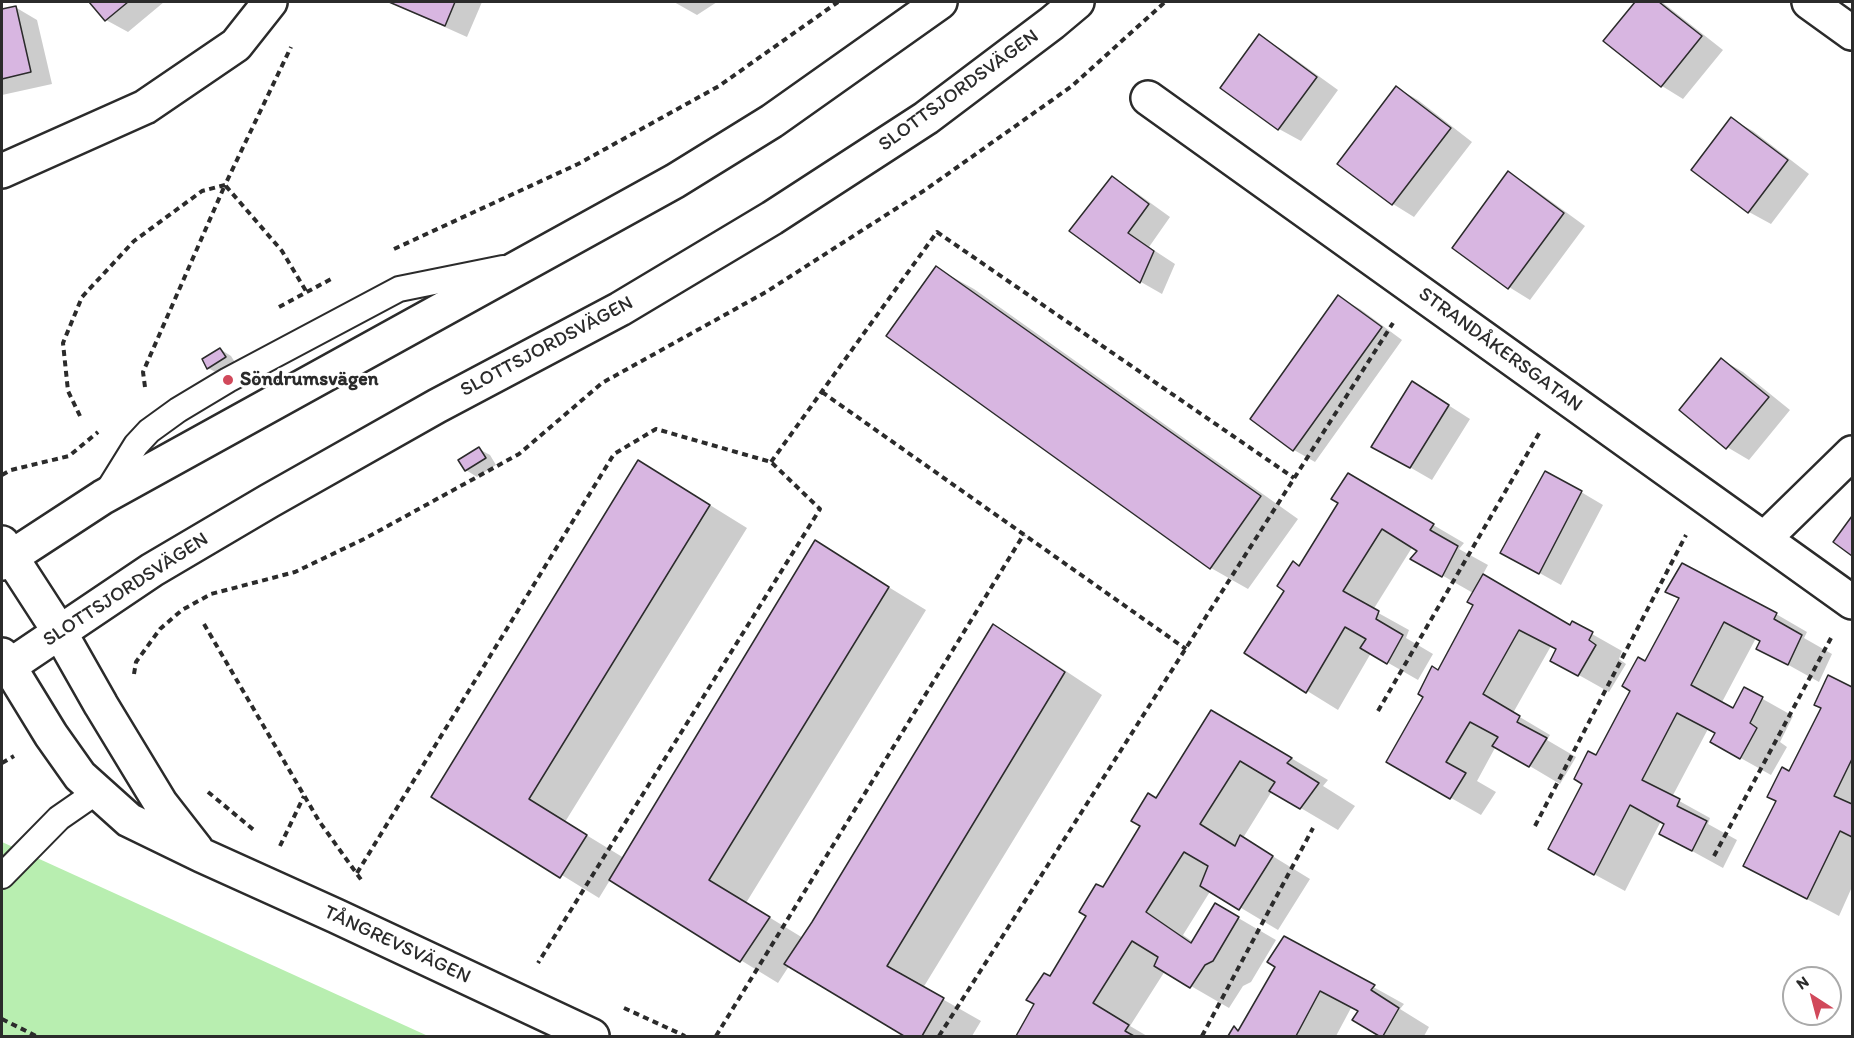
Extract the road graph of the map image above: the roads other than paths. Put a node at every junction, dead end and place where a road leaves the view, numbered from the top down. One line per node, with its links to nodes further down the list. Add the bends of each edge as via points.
1 (270, 2): 5 (street, via 236,45 145,107)
2 (940, 2): 8 (street, via 772,121 675,181)
3 (1077, 2): 10 (street, SLOTTSJORDSVÄGEN, via 926,118 772,218 620,309 269,501)
4 (1148, 98): 7 (street, STRANDÅKERSGATAN)
5 (2, 171)
6 (1852, 453): 7 (street)
7 (1764, 539): 9 (street, STRANDÅKERSGATAN)
8 (4, 554): 10 (street, TÅNGREVSVÄGEN)
9 (1852, 602)
10 (59, 631): 11 (street, SLOTTSJORDSVÄGEN); 13 (street, TÅNGREVSVÄGEN, via 160,804)
11 (4, 664): 12 (street, TÅNGREVSVÄGEN, via 81,776)
12 (98, 791): 13 (street, TÅNGREVSVÄGEN, via 129,820); 14 (lane, via 59,818)
13 (201, 855): 15 (street, TÅNGREVSVÄGEN)
14 (2, 876)
15 (592, 1036)

